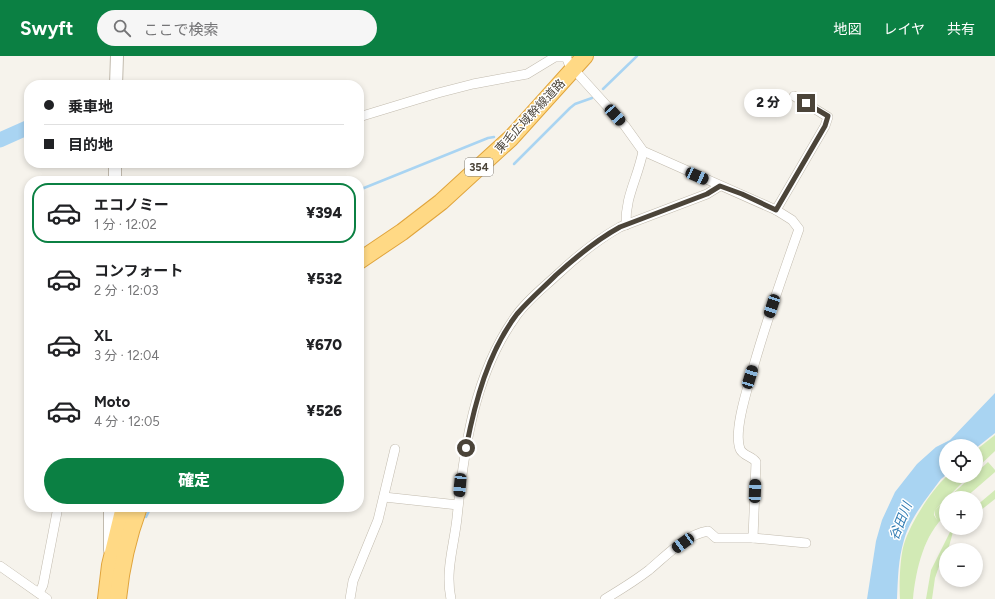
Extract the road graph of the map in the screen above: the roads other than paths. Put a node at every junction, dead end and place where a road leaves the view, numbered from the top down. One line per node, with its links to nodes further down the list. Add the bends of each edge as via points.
1 (117, 56): 4 (street)
2 (585, 56): 3 (highway, 東毛広域幹線道路 / 354)
3 (569, 61): 6 (street, via 555,57 527,74 445,91); 7 (street); 11 (highway, 東毛広域幹線道路 / 354, via 511,138 441,202)
4 (116, 80)
5 (794, 96): 9 (street, via 828,116 825,126)
6 (364, 115)
7 (643, 151): 8 (street); 10 (street, via 630,192)
8 (720, 186): 9 (street); 10 (street, via 707,194)
9 (776, 210): 19 (street, via 792,220 799,229 762,335 739,427 740,448 756,462)
10 (626, 225): 14 (street, via 610,232 573,260 535,295 509,327 488,368 475,404 463,463)
11 (364, 258)
12 (395, 449): 13 (street)
13 (384, 497): 14 (street); 27 (street, via 376,526 353,581)
14 (458, 505): 28 (street, via 448,571)
15 (57, 512): 23 (street, via 43,585)
16 (110, 512): 21 (street)
17 (123, 512): 21 (highway)
18 (137, 512): 26 (highway, via 127,545)
19 (753, 538): 20 (street); 29 (street, via 716,538 708,531 697,534)
20 (806, 543)
21 (110, 565): 25 (highway)
22 (0, 566): 23 (street)
23 (39, 593): 24 (street)
24 (47, 599)
25 (106, 599)
26 (118, 599)
27 (350, 599)
28 (451, 599)
29 (605, 599)

